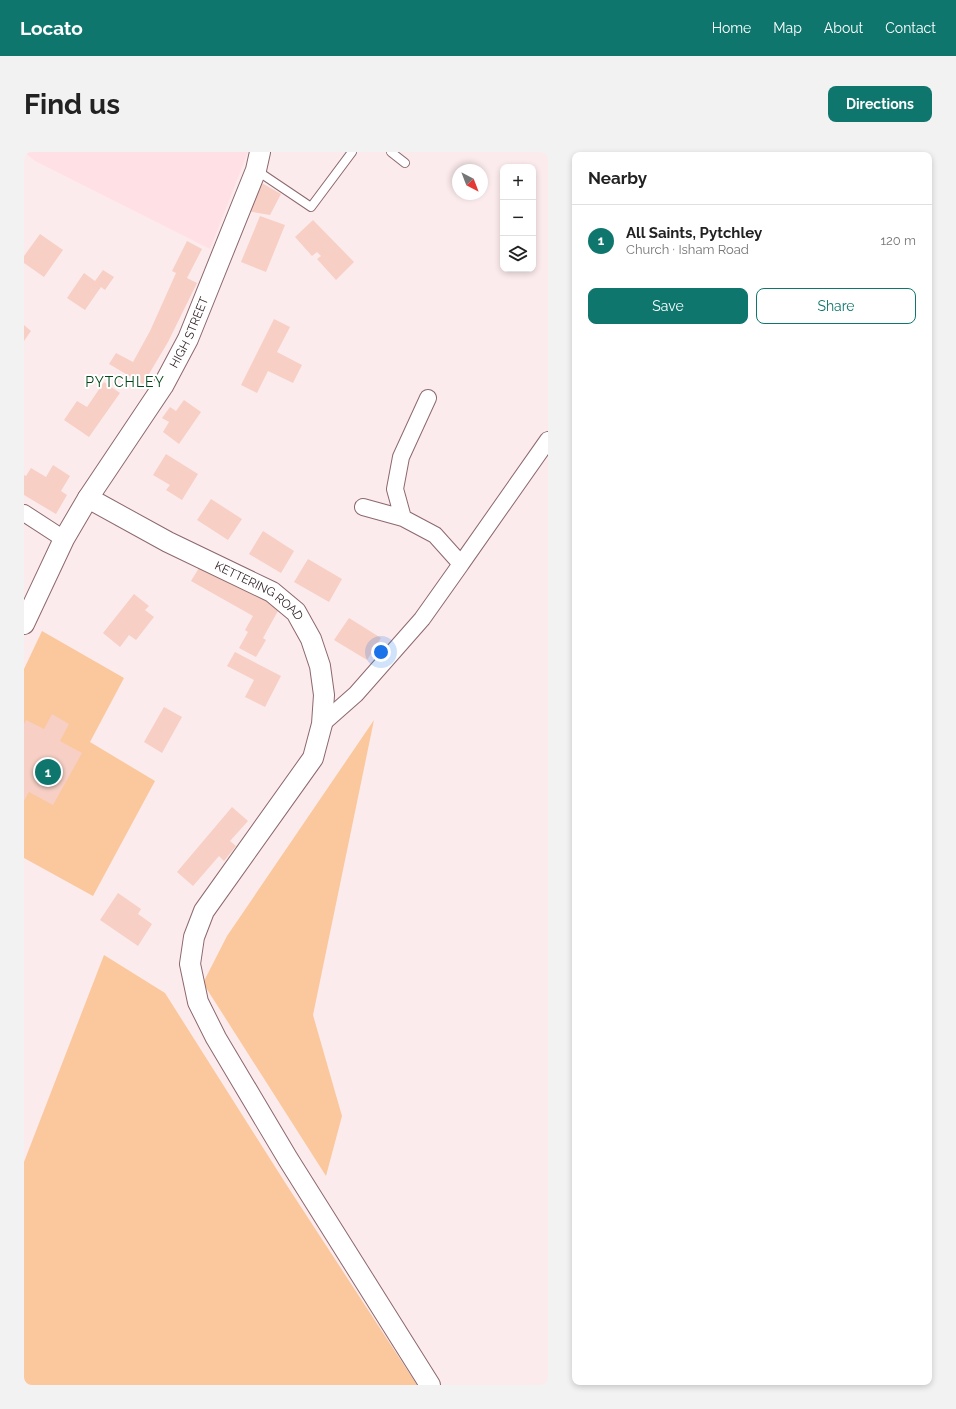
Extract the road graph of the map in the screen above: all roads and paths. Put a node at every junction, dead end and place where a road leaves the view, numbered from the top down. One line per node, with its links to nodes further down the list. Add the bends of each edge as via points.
1 (352, 152): 3 (lane, via 311,207)
2 (391, 152): 4 (lane)
3 (258, 161): 7 (street, HIGH STREET, via 188,339 163,386)
4 (405, 163)
5 (428, 398): 10 (street, via 401,457 395,489)
6 (548, 440): 12 (street)
7 (88, 498): 11 (street, HIGH STREET); 14 (street, KETTERING ROAD, via 168,542 272,592 296,612 312,639 320,666 324,695)
8 (363, 507): 10 (street)
9 (24, 513): 11 (street)
10 (403, 518): 12 (street, via 435,535)
11 (64, 540): 13 (street, HIGH STREET)
12 (461, 564): 14 (street, via 422,619 356,694)
13 (24, 624)
14 (322, 724): 15 (street, KETTERING ROAD, via 313,758 204,911 194,936 190,964 198,1002 216,1038 288,1159)
15 (430, 1385)

